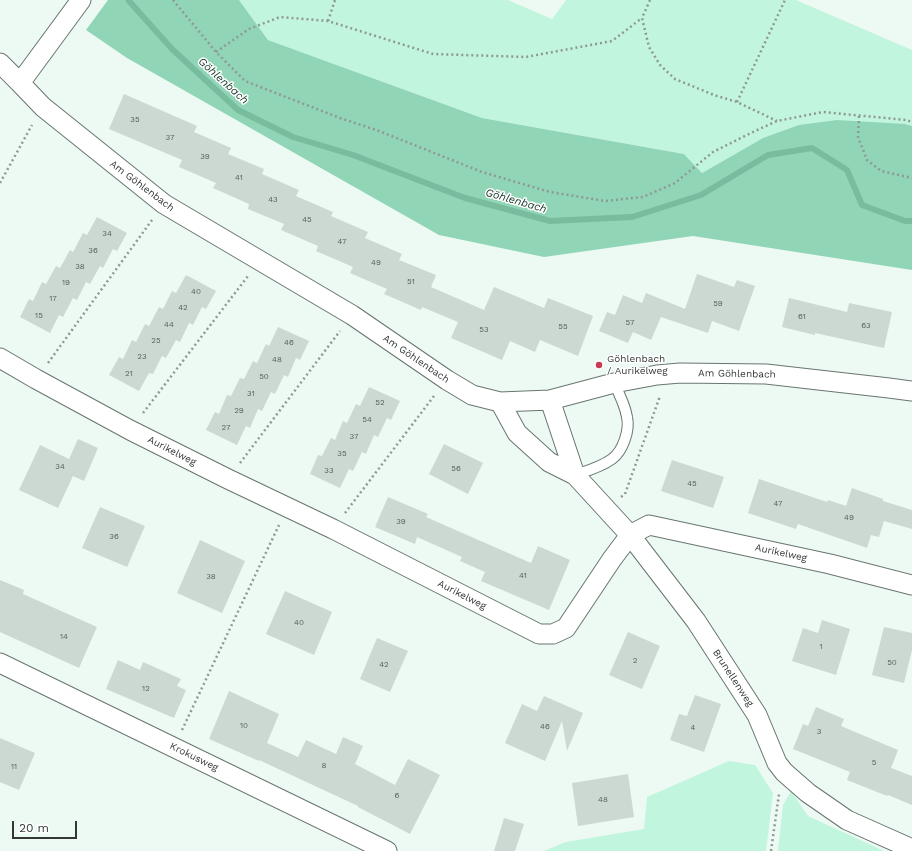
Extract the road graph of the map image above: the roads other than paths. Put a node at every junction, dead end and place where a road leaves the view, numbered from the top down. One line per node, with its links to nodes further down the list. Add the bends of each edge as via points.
1 (81, 0): 3 (street)
2 (0, 63): 3 (street, Am Göhlenbach)
3 (20, 83): 8 (street, Am Göhlenbach, via 43,107 164,204 352,315 472,395)
4 (0, 358): 10 (street, Aurikelweg, via 130,430 540,634 553,634 566,628)
5 (614, 383): 6 (street, Am Göhlenbach, via 680,373 766,374); 7 (street, Am Göhlenbach); 9 (lane, via 628,418 623,446 613,459)
6 (912, 391)
7 (550, 400): 8 (street, Am Göhlenbach); 9 (street, Brunellenweg)
8 (500, 402): 9 (street, Brunellenweg, via 517,433 548,462)
9 (575, 475): 10 (street, Brunellenweg)
10 (630, 535): 11 (street, Aurikelweg, via 649,525 830,564); 13 (street, Brunellenweg, via 696,621 757,715 777,763 784,772 808,793 847,820)
11 (912, 586)
12 (0, 663): 14 (street, Krokusweg)
13 (912, 849)
14 (387, 851)

